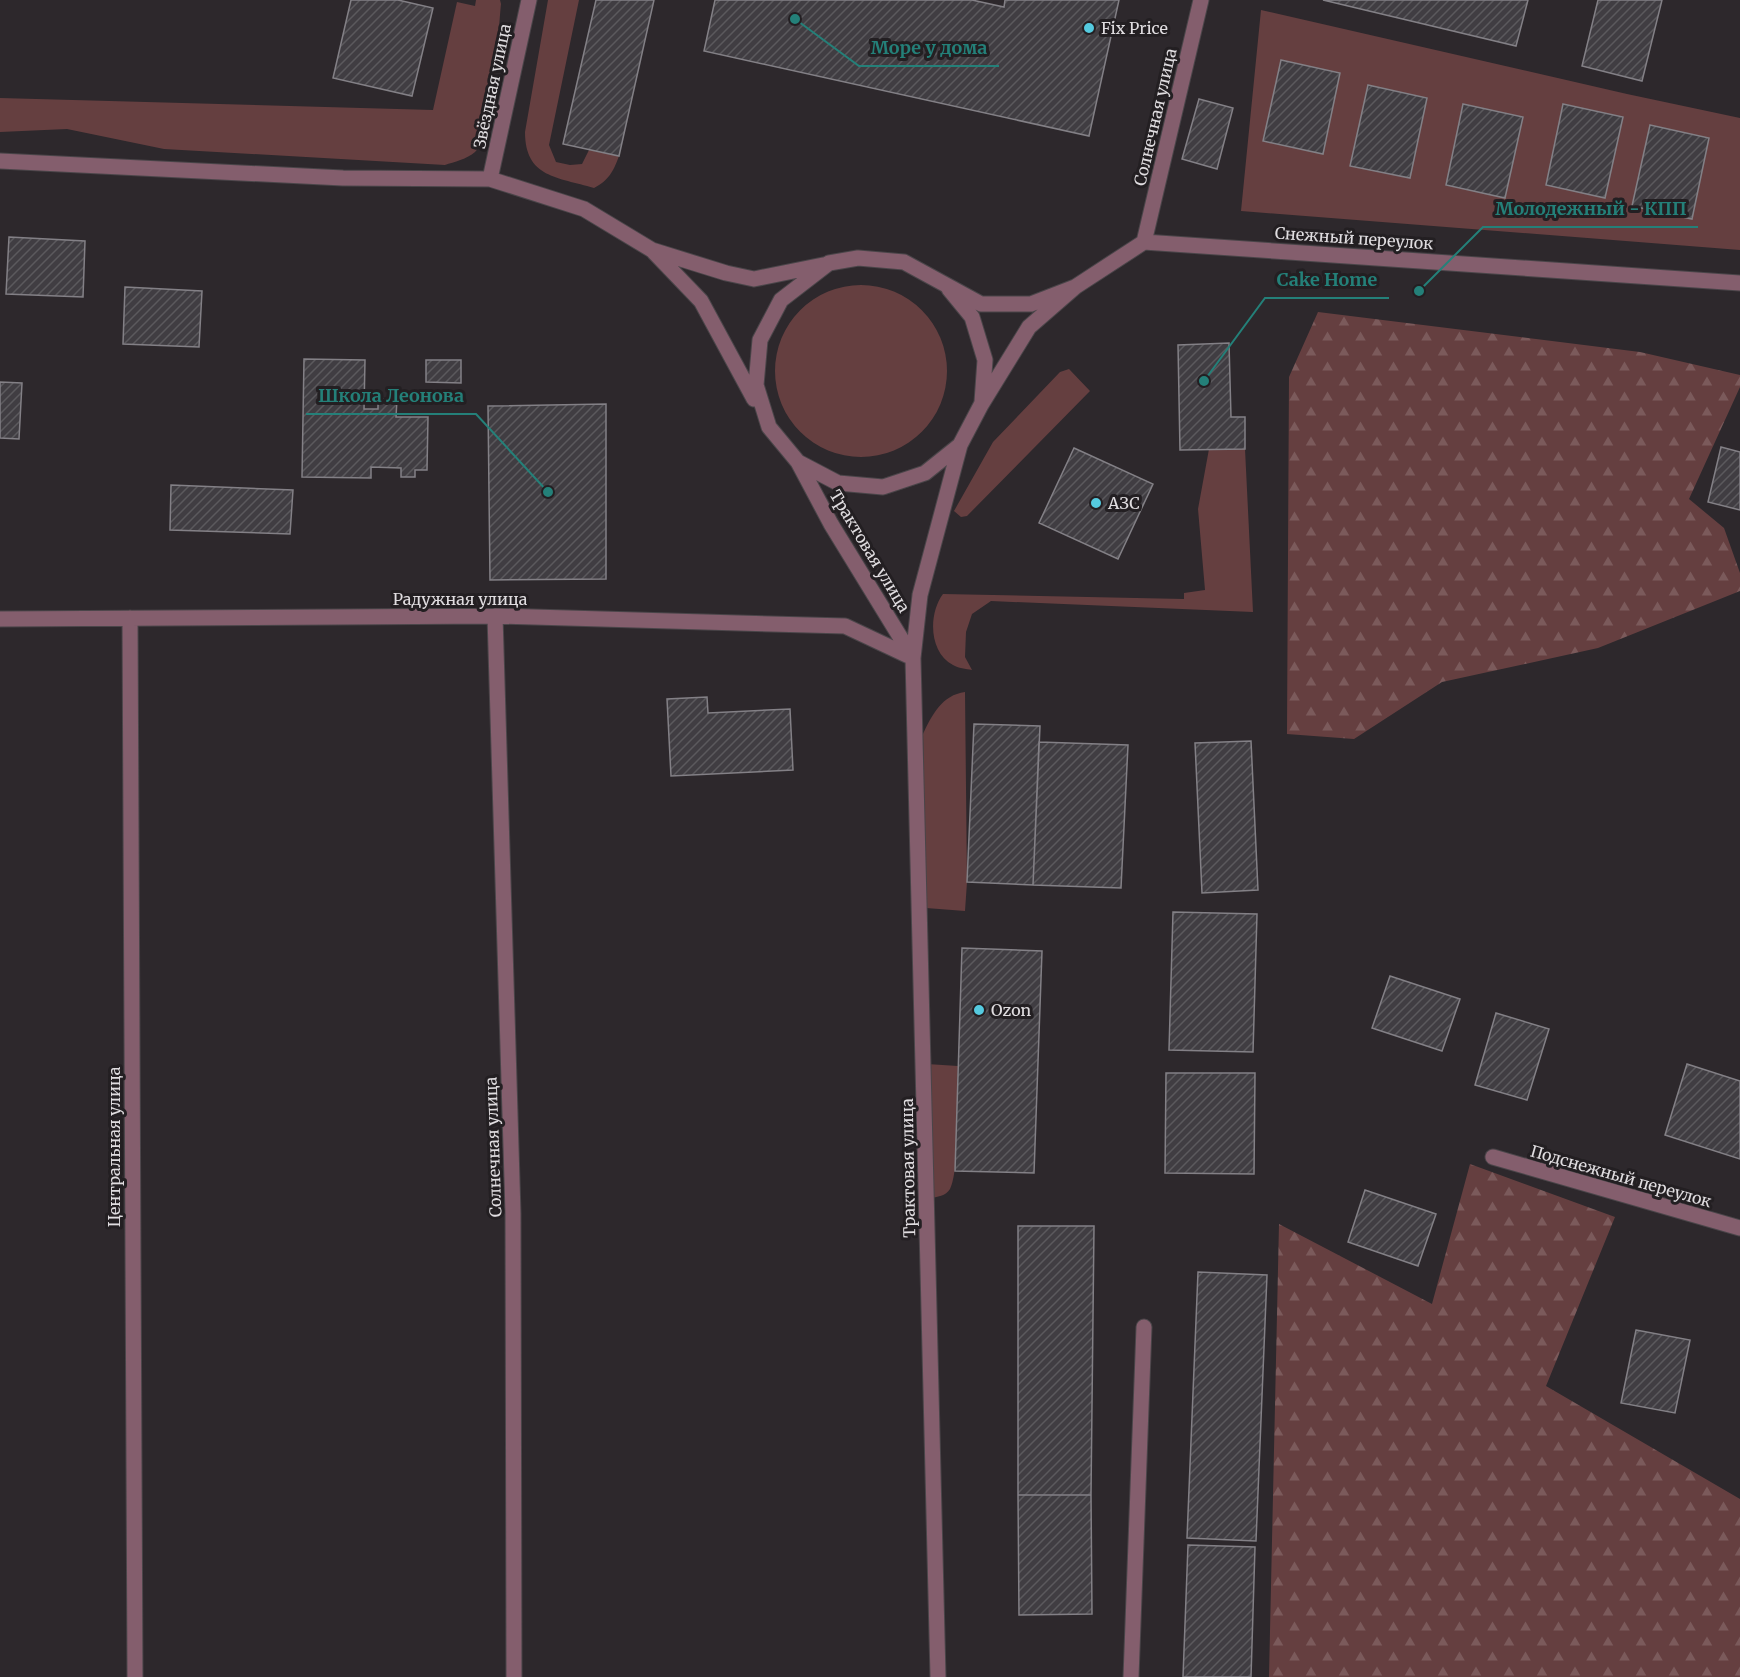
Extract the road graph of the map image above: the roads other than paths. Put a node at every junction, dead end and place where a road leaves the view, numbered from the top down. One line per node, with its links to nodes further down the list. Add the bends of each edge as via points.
1 (529, 0): 4 (street, Звёздная улица)
2 (1201, 0): 5 (street, Солнечная улица)
3 (0, 160): 4 (street, via 343,178)
4 (490, 179): 6 (street, via 584,209)
5 (1144, 242): 9 (street, Снежный переулок); 10 (street)
6 (652, 250): 7 (street, via 754,279); 12 (street, via 701,301)
7 (829, 263): 8 (street, via 858,258 904,262); 12 (street, via 781,300 760,340 756,385)
8 (943, 282): 10 (street, via 981,304 1031,304); 11 (street, via 972,317 985,360)
9 (1740, 283)
10 (1075, 287): 11 (street, via 1029,327)
11 (981, 405): 13 (street)
12 (769, 427): 14 (street)
13 (960, 445): 14 (street, via 925,474 883,487 838,483); 18 (street, Трактовая улица, via 920,595)
14 (798, 462): 18 (street, Трактовая улица)
15 (495, 616): 16 (street, Радужная улица); 18 (street, Радужная улица, via 845,626); 23 (street, Солнечная улица, via 513,1213)
16 (130, 618): 17 (street, Радужная улица); 22 (street, Центральная улица)
17 (0, 619)
18 (913, 658): 24 (street, Трактовая улица)
19 (1493, 1157): 20 (street, Подснежный переулок)
20 (1740, 1228)
21 (1144, 1327): 25 (street)
22 (135, 1677)
23 (514, 1677)
24 (938, 1677)
25 (1131, 1677)

